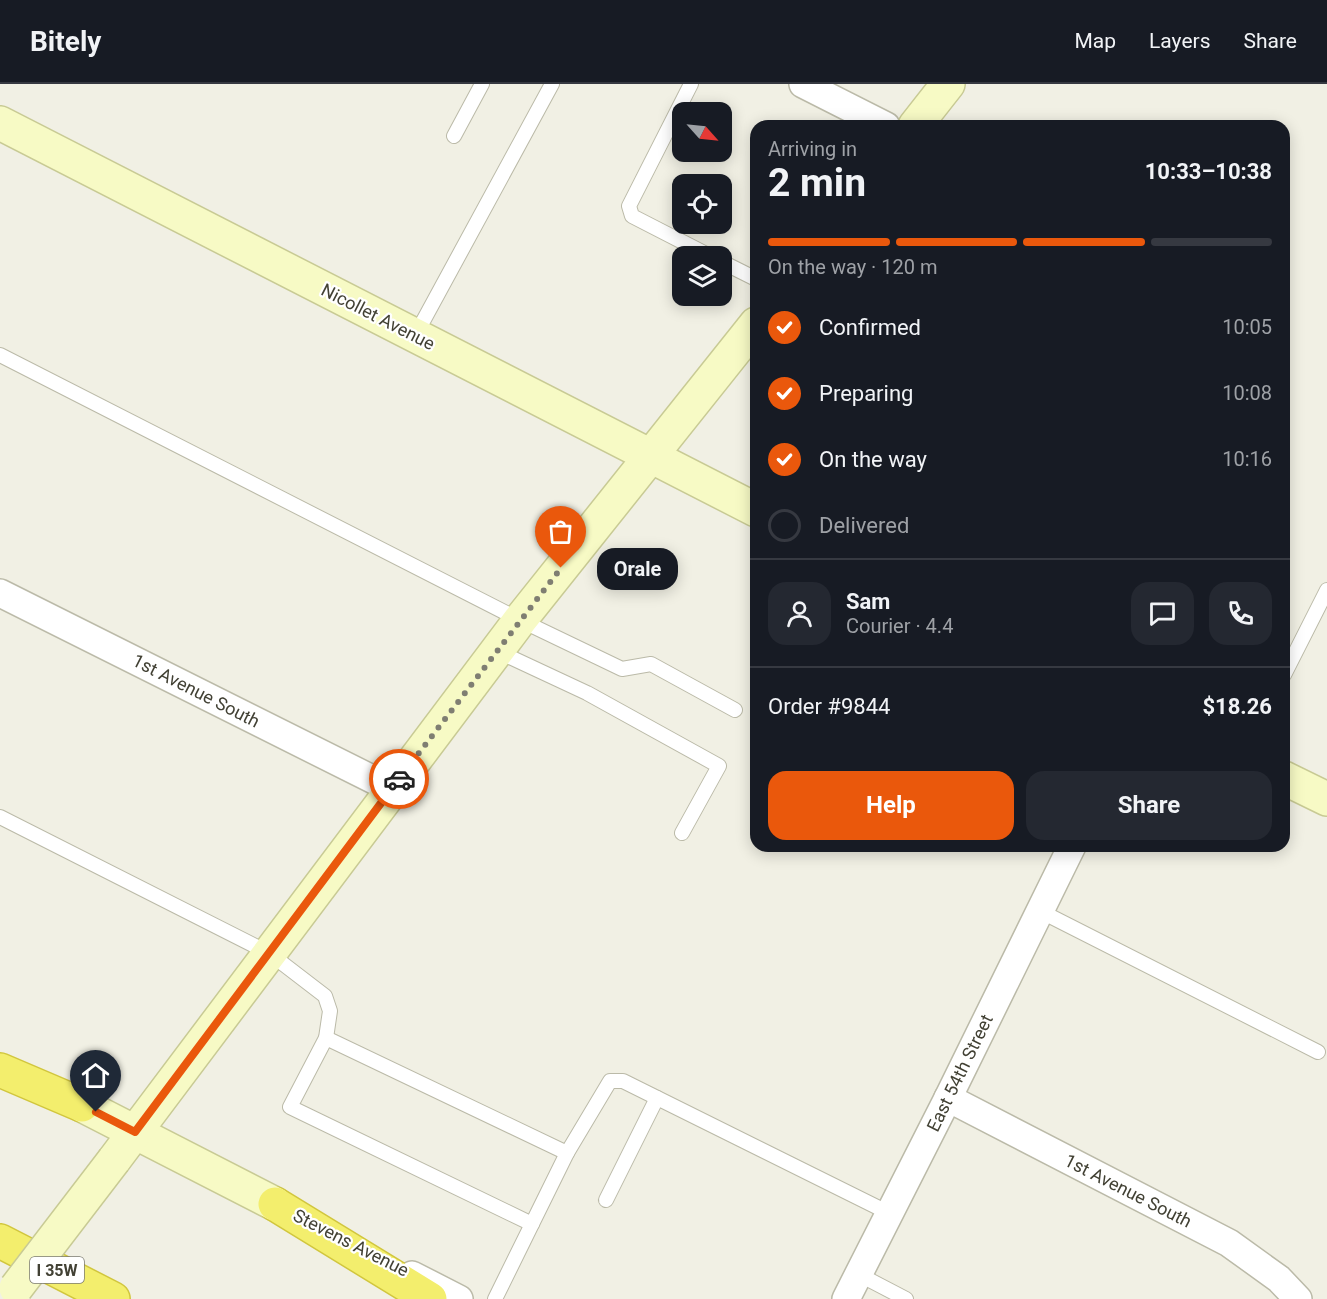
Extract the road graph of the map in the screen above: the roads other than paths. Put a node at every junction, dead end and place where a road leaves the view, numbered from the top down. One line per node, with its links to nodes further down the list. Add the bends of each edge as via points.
1 (482, 84): 9 (lane)
2 (552, 84): 14 (lane)
3 (691, 84): 10 (lane, via 629,206 632,216)
4 (803, 84): 6 (street)
5 (948, 84): 7 (street)
6 (874, 120)
7 (920, 120)
8 (0, 123): 14 (street, Nicollet Avenue)
9 (454, 136)
10 (690, 246)
11 (732, 267): 12 (lane)
12 (750, 276)
13 (750, 331): 16 (street)
14 (415, 336): 16 (street, Nicollet Avenue)
15 (0, 355): 20 (lane)
16 (650, 456): 17 (street, Nicollet Avenue); 20 (street)
17 (750, 507)
18 (1327, 590): 22 (lane)
19 (0, 593): 25 (street, 1st Avenue South)
20 (520, 620): 21 (street); 23 (lane, via 622,669 651,664)
21 (497, 651): 25 (street); 28 (lane, via 587,693 720,766)
22 (1290, 663)
23 (735, 710)
24 (1290, 781): 26 (street)
25 (392, 789): 31 (street)
26 (1327, 799)
27 (0, 817): 31 (lane)
28 (682, 833)
29 (1069, 852): 30 (street, East 54th Street)
30 (1040, 911): 33 (lane); 37 (street, East 54th Street)
31 (269, 953): 32 (lane, via 324,996 330,1011); 39 (street)
32 (326, 1038): 40 (lane); 44 (lane, via 290,1107)
33 (1318, 1052)
34 (0, 1061): 38 (street)
35 (0, 1070): 38 (highway)
36 (657, 1098): 40 (lane, via 623,1081 610,1081); 41 (lane); 43 (lane)
37 (948, 1098): 43 (street, East 54th Street); 54 (street, 1st Avenue South, via 1228,1243 1279,1279)
38 (82, 1105): 39 (street)
39 (135, 1132): 42 (street); 47 (street, bridge)
40 (567, 1153): 44 (lane)
41 (606, 1200)
42 (275, 1204): 49 (highway); 50 (street, Stevens Avenue)
43 (890, 1213): 46 (street, East 54th Street)
44 (532, 1224): 51 (lane)
45 (0, 1241): 48 (highway, I 35W)
46 (858, 1274): 52 (street, East 54th Street); 53 (lane)
47 (8, 1299)
48 (113, 1299)
49 (430, 1299)
50 (459, 1299)
51 (495, 1299)
52 (846, 1299)
53 (906, 1299)
54 (1298, 1299)

